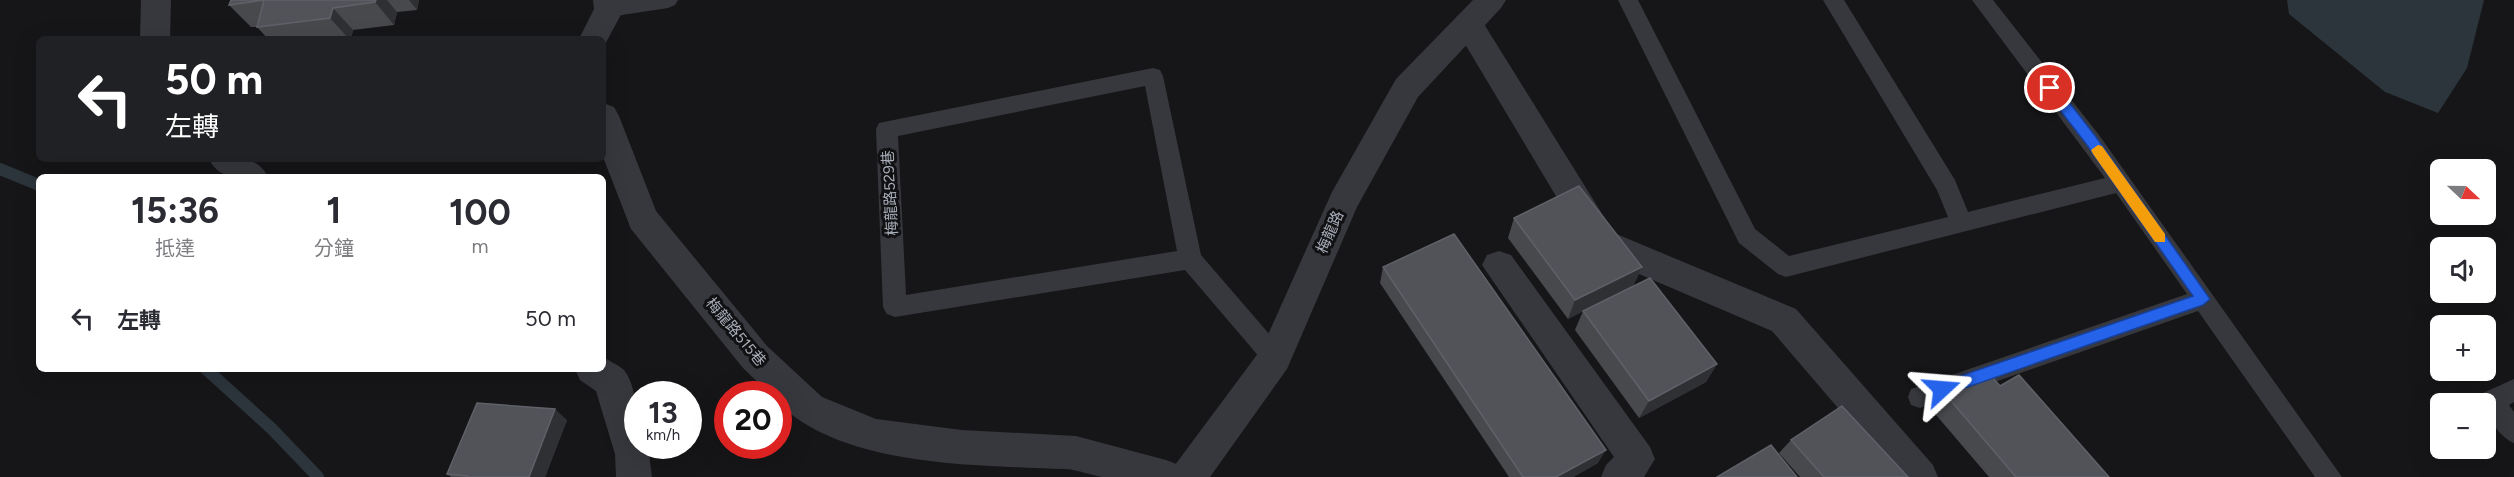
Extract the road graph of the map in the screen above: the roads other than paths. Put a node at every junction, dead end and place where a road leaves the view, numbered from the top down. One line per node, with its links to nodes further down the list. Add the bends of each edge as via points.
1 (156, 0): 9 (street)
2 (668, 0): 7 (lane)
3 (1491, 0): 8 (street, 梅龍路)
4 (1628, 0): 15 (lane, via 1747,236 1786,267)
5 (1833, 0): 15 (lane, via 1947,187)
6 (1982, 0): 14 (lane)
7 (609, 5): 10 (street)
8 (1468, 24): 19 (street, 梅龍路, via 1407,88 1343,202); 28 (street, via 1602,243 1784,320)
9 (155, 36)
10 (595, 36)
11 (606, 124): 25 (street, 梅龍路515巷, via 643,219 754,357 809,409 875,436 962,447 1076,453)
12 (230, 162): 13 (street)
13 (248, 174)
14 (2121, 183): 15 (lane); 18 (lane)
15 (1961, 222)
16 (1190, 259): 16 (lane, 梅龍路529巷, via 1153,76 887,129 895,307); 19 (lane, 梅龍路529巷)
17 (1499, 265): 27 (street, via 1637,459)
18 (2203, 299): 22 (lane); 29 (lane)
19 (1275, 358): 26 (street, 梅龍路)
20 (597, 372): 24 (street, via 611,381 633,454)
21 (2514, 390): 23 (lane, via 2492,401)
22 (1920, 397)
23 (2514, 432)
24 (634, 477)
25 (1166, 477)
26 (1188, 477)
27 (1619, 477)
28 (1920, 477)
29 (2330, 477)

